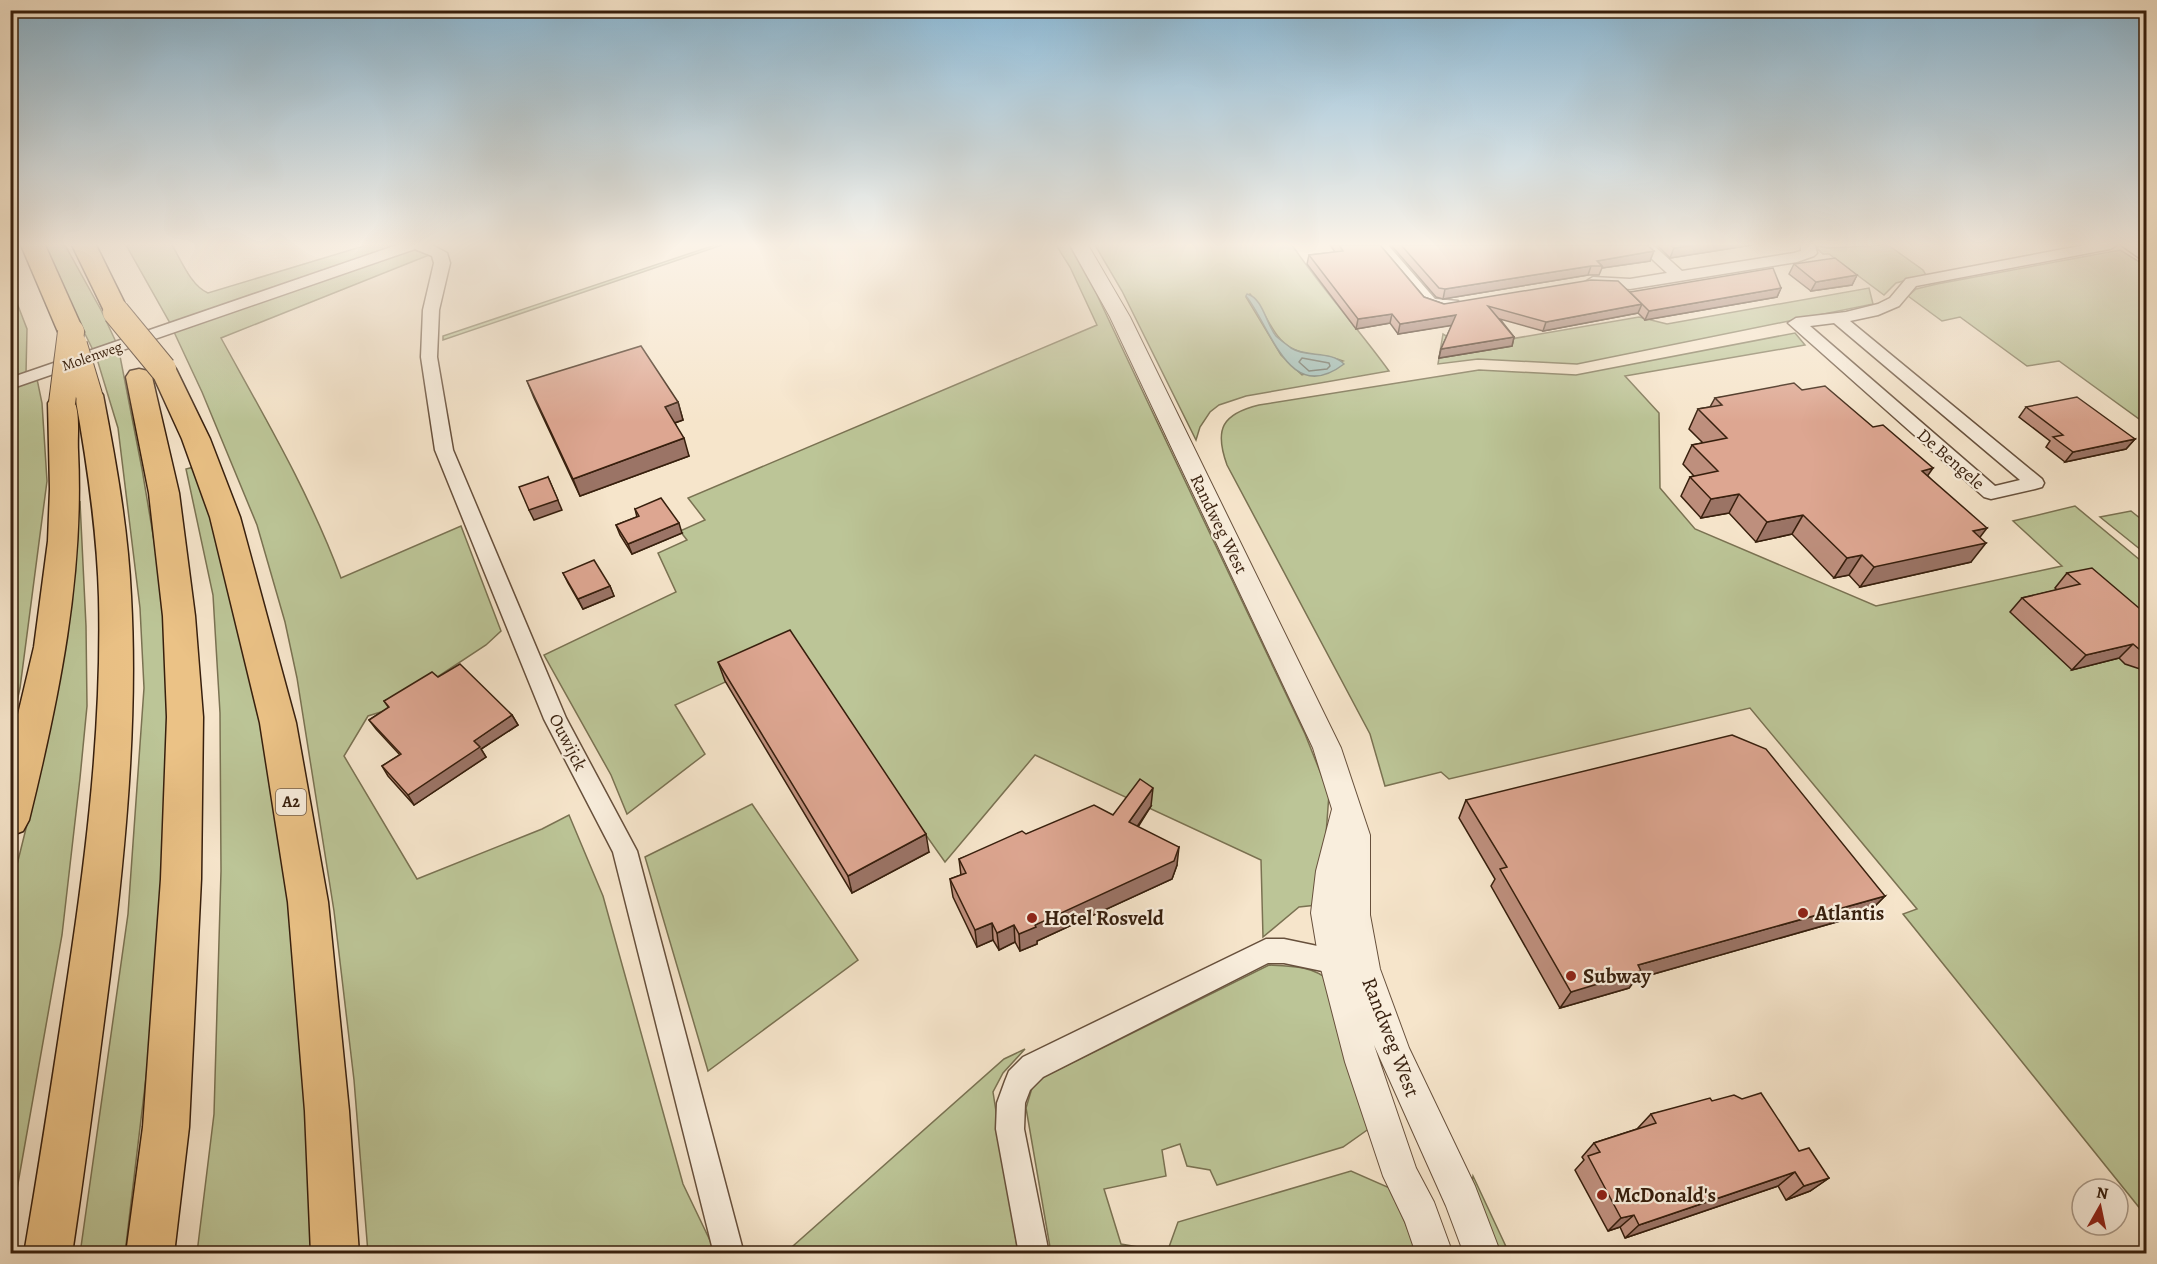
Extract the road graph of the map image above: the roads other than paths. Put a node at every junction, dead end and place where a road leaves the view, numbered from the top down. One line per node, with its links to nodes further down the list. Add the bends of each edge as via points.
1 (59, 304): 12 (highway, bridge, via 70,330)
2 (112, 304): 10 (highway, A2)
3 (241, 304): 11 (street, Molenweg)
4 (432, 304): 18 (street, Ouwijck, via 429,357 444,450 555,719 625,851)
5 (1113, 304): 14 (street, Randweg West, via 1327,748 1346,810 1331,871 1326,913)
6 (1435, 304): 7 (street)
7 (1453, 304)
8 (1891, 304): 9 (street, De Bengele)
9 (1837, 318): 9 (street, De Bengele, via 1846,325 2035,483 1990,493 1796,324)
10 (151, 373): 16 (highway, A2, via 179,616 184,717 181,879 167,1116); 17 (highway, A2, via 196,439 225,517 278,723 308,902)
11 (10, 384)
12 (76, 399): 13 (highway, via 65,469 61,571 34,729); 15 (highway, via 108,507 116,623 113,760 97,915)
13 (10, 820)
14 (1349, 965): 19 (street, via 1266,951 1033,1067 1019,1081 1011,1103 1010,1129); 20 (street, Randweg West, via 1362,1062 1401,1176); 21 (street, Randweg West, via 1462,1199)
15 (48, 1254)
16 (150, 1254)
17 (335, 1254)
18 (729, 1254)
19 (1034, 1254)
20 (1435, 1254)
21 (1483, 1254)

